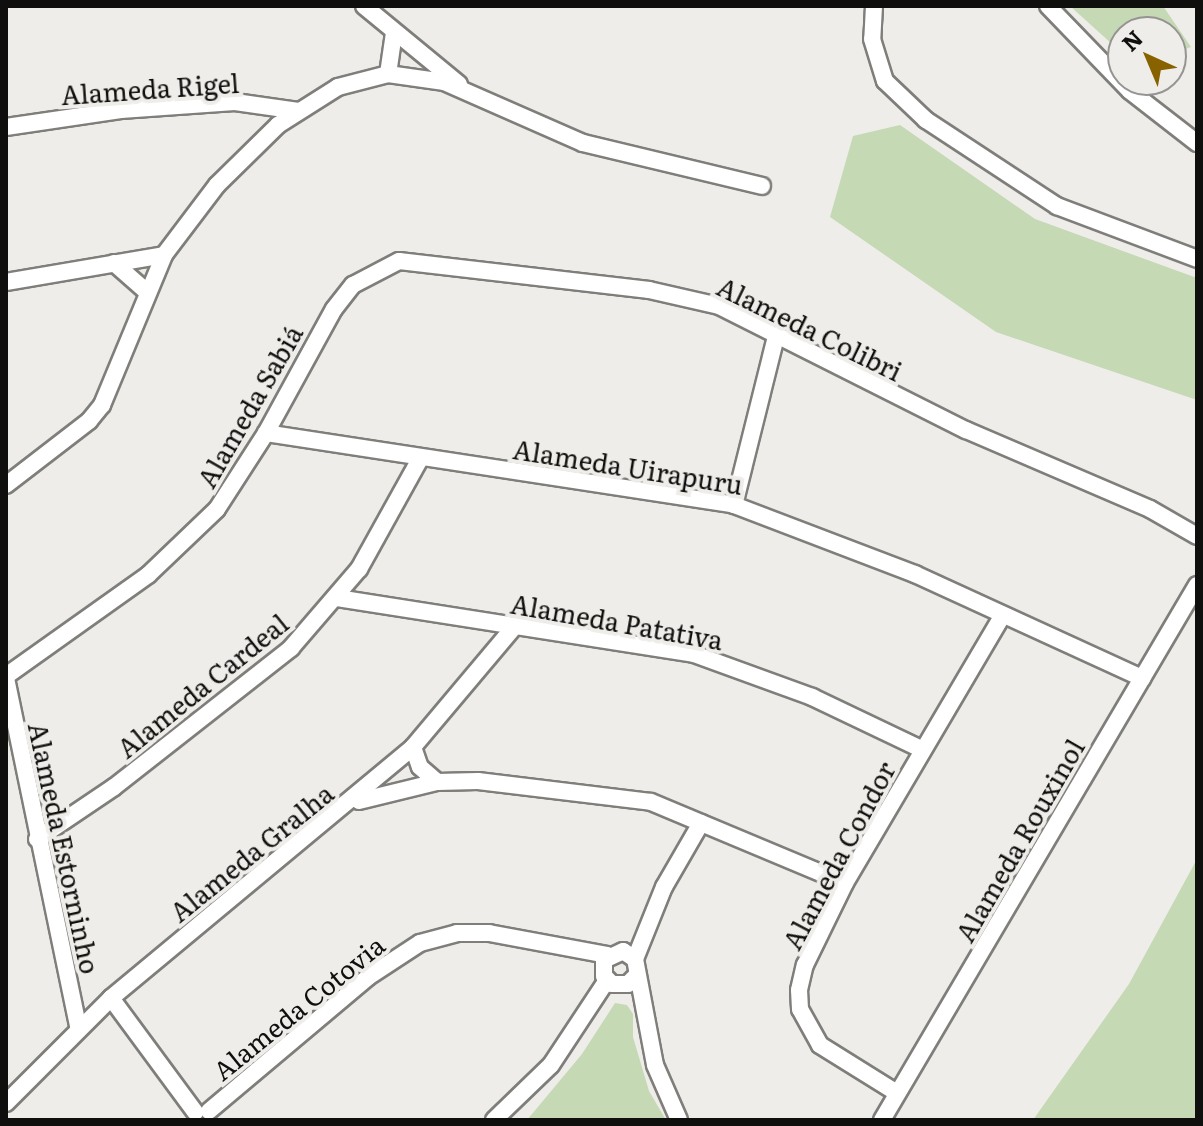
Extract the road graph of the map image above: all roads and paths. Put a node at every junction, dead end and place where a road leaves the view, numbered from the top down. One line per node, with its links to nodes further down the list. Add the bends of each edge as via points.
1 (364, 6): 4 (street)
2 (874, 6): 12 (street, via 872,39 881,72 917,113 1057,206)
3 (1048, 6): 9 (street, via 1130,91)
4 (394, 33): 5 (street); 6 (street)
5 (388, 74): 6 (street, via 444,82); 7 (street, via 338,87)
6 (472, 93): 10 (street, via 583,143)
7 (298, 111): 8 (street, Alameda Rigel, via 235,102 121,110); 11 (street, via 217,185)
8 (6, 127)
9 (1197, 143)
10 (762, 186)
11 (164, 255): 13 (street); 16 (street)
12 (1197, 259)
13 (114, 263): 15 (street); 16 (street)
14 (375, 270): 17 (street, Alameda Colibri, via 399,261 431,261 661,292 719,306); 18 (street, Alameda Sabiá, via 334,309)
15 (6, 282)
16 (147, 292): 20 (street, via 102,405)
17 (776, 336): 21 (street); 22 (street, Alameda Colibri)
18 (266, 433): 19 (street, Alameda Uirapuru); 27 (street, Alameda Sabiá, via 217,509 186,541 148,575)
19 (420, 459): 21 (street, Alameda Uirapuru); 24 (street, Alameda Cardeal, via 381,533)
20 (6, 485)
21 (734, 505): 25 (street, Alameda Uirapuru, via 786,521)
22 (1197, 536)
23 (1197, 585): 28 (street, Alameda Rouxinol)
24 (337, 598): 26 (street, Alameda Patativa); 34 (street, Alameda Cardeal, via 291,648 232,697)
25 (1003, 615): 28 (street, Alameda Uirapuru); 30 (street, Alameda Condor)
26 (515, 626): 29 (street, Alameda Gralha); 30 (street, Alameda Patativa, via 694,654 812,697)
27 (6, 677): 34 (street, Alameda Estorninho)
28 (1142, 678): 41 (street, Alameda Rouxinol)
29 (413, 747): 31 (street, via 420,767); 32 (street, Alameda Gralha)
30 (921, 749): 35 (street, Alameda Condor)
31 (437, 782): 32 (street); 33 (street, via 575,789 651,802)
32 (349, 803): 39 (street, Alameda Gralha)
33 (701, 823): 35 (street); 37 (street, via 664,887)
34 (37, 839): 40 (street, Alameda Estorninho)
35 (845, 883): 41 (street, Alameda Condor, via 805,965 800,1009 820,1045)
36 (608, 955): 37 (street, via 623,951); 38 (street, via 603,971); 44 (street, Alameda Cotovia, via 489,933 457,933 420,943 368,977)
37 (636, 968): 38 (street, via 623,986); 46 (street, via 655,1065)
38 (607, 980): 43 (street)
39 (111, 998): 40 (street, Alameda Gralha); 44 (street)
40 (78, 1027): 42 (street, Alameda Gralha)
41 (897, 1093): 47 (street, Alameda Rouxinol)
42 (6, 1103)
43 (511, 1115): 45 (street)
44 (202, 1116)
45 (494, 1120)
46 (679, 1120)
47 (882, 1120)

